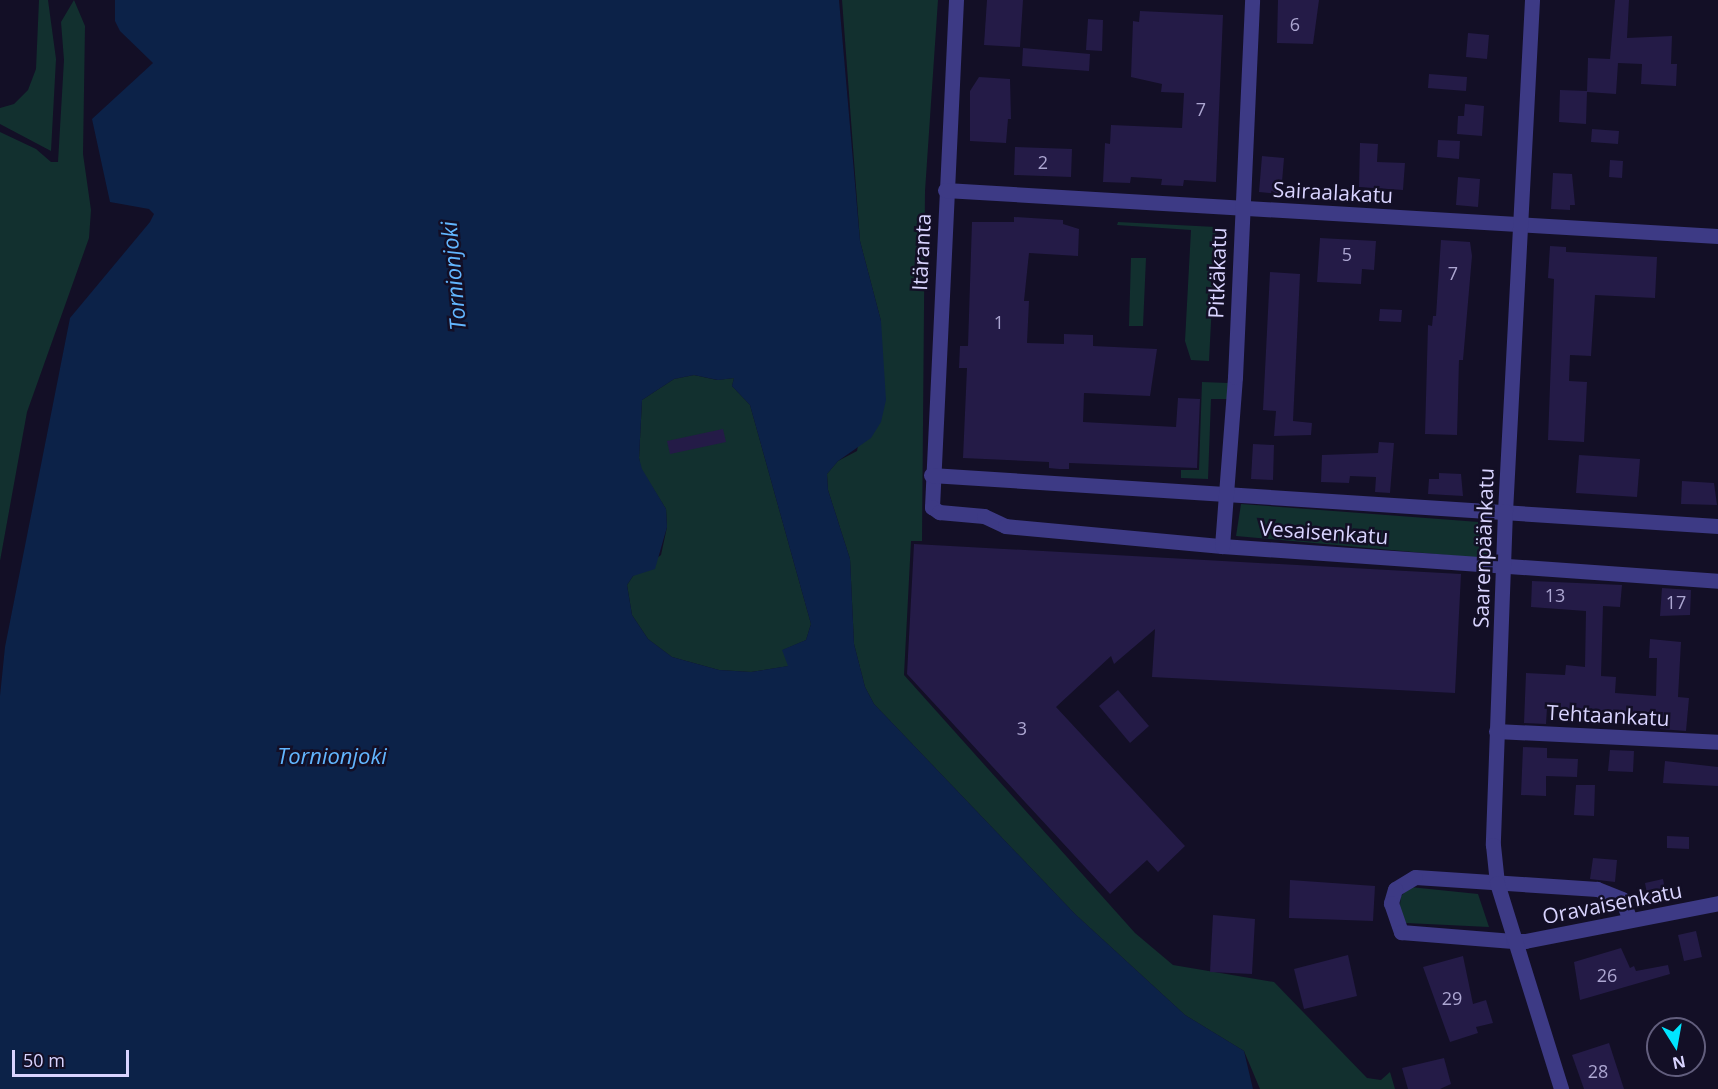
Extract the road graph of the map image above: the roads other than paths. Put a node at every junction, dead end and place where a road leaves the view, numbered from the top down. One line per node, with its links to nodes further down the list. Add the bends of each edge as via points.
1 (956, 0): 4 (street, Itäranta)
2 (1252, 0): 5 (street, Pitkäkatu)
3 (1532, 0): 6 (street, Saarenpäänkatu)
4 (945, 190): 5 (street, Sairaalakatu); 8 (street, Itäranta)
5 (1240, 208): 6 (street, Sairaalakatu); 9 (street, Pitkäkatu)
6 (1519, 223): 7 (street, Sairaalakatu); 11 (street, Saarenpäänkatu)
7 (1718, 236)
8 (931, 475): 9 (street, Vesaisenkatu); 10 (street, Itäranta)
9 (1227, 494): 11 (street, Vesaisenkatu, via 1483,513); 13 (street, Pitkäkatu)
10 (932, 507): 13 (street, Vesaisenkatu, via 939,512 984,516 1005,526)
11 (1505, 511): 12 (street, Vesaisenkatu); 14 (street, Saarenpäänkatu)
12 (1718, 525)
13 (1222, 546): 14 (street, Vesaisenkatu)
14 (1503, 565): 15 (street, Vesaisenkatu); 16 (street, Saarenpäänkatu)
15 (1718, 581)
16 (1496, 731): 17 (street, Tehtaankatu); 18 (street, Saarenpäänkatu, via 1493,845)
17 (1718, 742)
18 (1497, 883): 20 (street, via 1607,890 1622,899); 21 (street, Saarenpäänkatu); 21 (street, Oravaisenkatu, via 1408,880 1395,889 1391,903 1395,920 1401,932)
19 (1718, 903): 20 (street, Oravaisenkatu)
20 (1630, 920): 21 (street, Oravaisenkatu)
21 (1513, 941): 22 (street, Saarenpäänkatu)
22 (1561, 1089)

